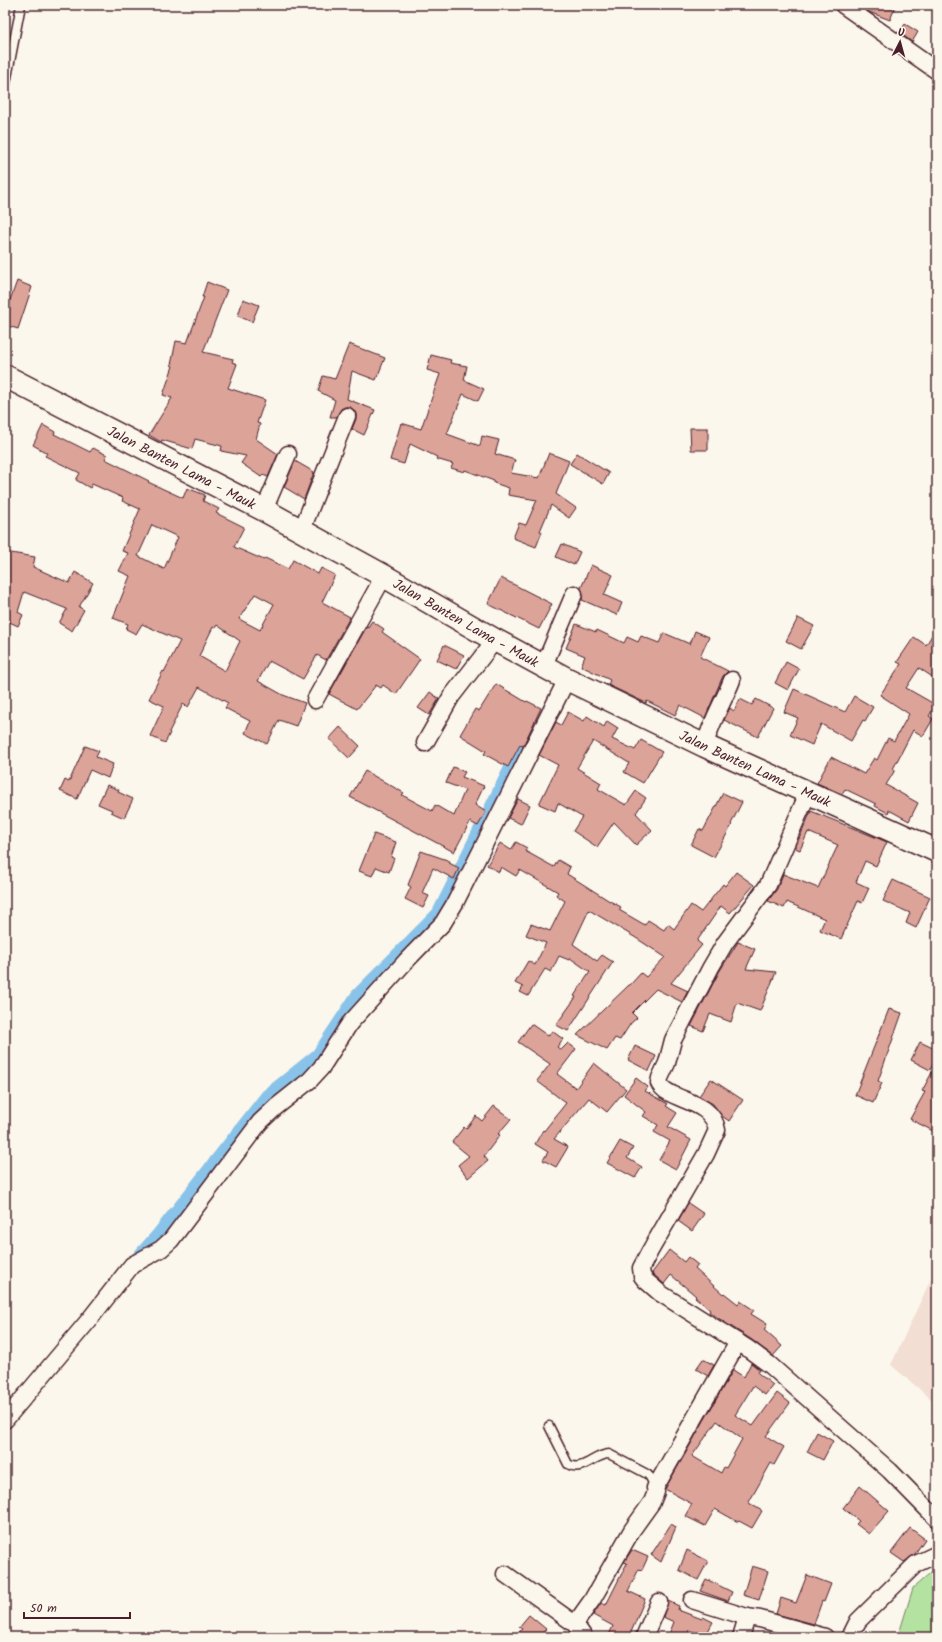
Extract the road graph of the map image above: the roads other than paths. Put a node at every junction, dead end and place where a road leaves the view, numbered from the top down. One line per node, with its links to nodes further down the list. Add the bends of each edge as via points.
1 (21, 5): 4 (lane)
2 (843, 5): 3 (street)
3 (937, 71)
4 (5, 88)
5 (5, 376): 8 (main road, Jalan Banten Lama - Mauk)
6 (347, 416): 9 (street)
7 (288, 454): 8 (street)
8 (264, 510): 9 (main road, Jalan Banten Lama - Mauk)
9 (301, 532): 10 (main road, Jalan Banten Lama - Mauk)
10 (384, 576): 12 (main road, Jalan Banten Lama - Mauk); 16 (street)
11 (574, 594): 13 (street)
12 (494, 640): 13 (main road, Jalan Banten Lama - Mauk); 17 (street, via 451,697)
13 (542, 666): 14 (main road, Jalan Banten Lama - Mauk)
14 (567, 679): 18 (main road, Jalan Banten Lama - Mauk); 22 (street, via 443,923 362,1008 310,1080 260,1122 171,1240 132,1266)
15 (732, 680): 18 (street, via 710,728)
16 (315, 700)
17 (425, 743)
18 (705, 746): 19 (main road, Jalan Banten Lama - Mauk)
19 (808, 793): 20 (main road, Jalan Banten Lama - Mauk); 21 (street, via 768,885 724,943 673,1040 659,1083 664,1090 708,1113 713,1118 717,1130 641,1268 642,1276 660,1293)
20 (937, 852)
21 (738, 1342): 24 (street); 25 (street, via 770,1365 825,1412 890,1471)
22 (5, 1420)
23 (549, 1426): 24 (lane, via 568,1464 573,1467 609,1454 647,1474)
24 (655, 1488): 31 (street, via 652,1502)
25 (937, 1519)
26 (937, 1554): 36 (street, via 916,1564 858,1621)
27 (505, 1574): 31 (street)
28 (692, 1600): 30 (street)
29 (659, 1602): 33 (street)
30 (747, 1617): 34 (street); 35 (street)
31 (575, 1624): 32 (street)
32 (584, 1637)
33 (644, 1637)
34 (741, 1637)
35 (825, 1637)
36 (850, 1637)

